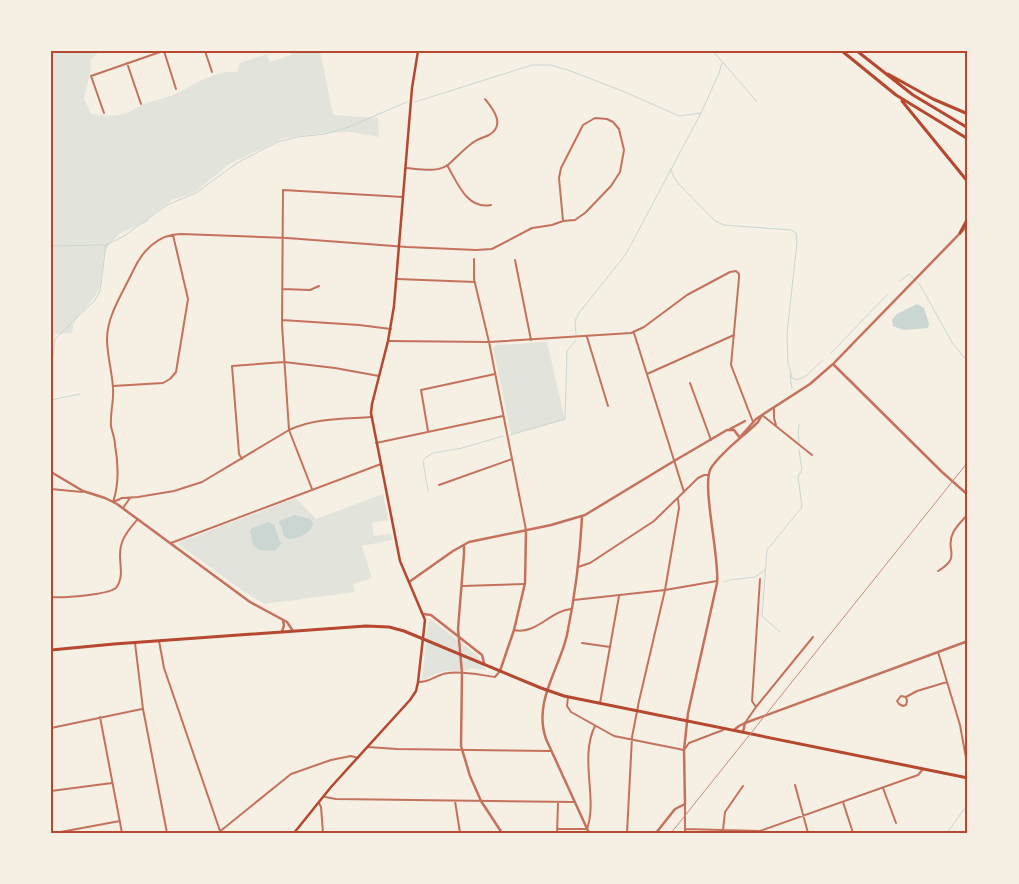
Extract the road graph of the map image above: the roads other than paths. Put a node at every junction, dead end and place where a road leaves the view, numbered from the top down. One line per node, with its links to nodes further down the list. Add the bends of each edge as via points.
1 (163, 51): 6 (street); 9 (street)
2 (205, 51): 8 (street)
3 (418, 51): 18 (main road)
4 (842, 51): 10 (main road)
5 (856, 51): 7 (main road)
6 (127, 63): 12 (street); 13 (street, via 91,76)
7 (879, 70): 14 (main road); 15 (main road)
8 (212, 72)
9 (176, 89)
10 (896, 95): 16 (main road); 19 (main road)
11 (484, 99): 17 (street, via 496,114 494,129 470,144)
12 (141, 104)
13 (104, 113)
14 (968, 114)
15 (968, 128)
16 (968, 139)
17 (447, 165): 18 (street, via 433,170); 21 (street, via 470,200 482,206)
18 (405, 168): 20 (main road)
19 (968, 184)
20 (403, 197): 27 (street, via 283,190); 28 (main road)
21 (491, 205)
22 (968, 218): 25 (main road)
23 (562, 221): 23 (street, via 561,168 583,125 595,118 608,120 622,137 624,155 620,172 585,213 576,220); 28 (street, via 532,228 488,249)
24 (967, 226): 25 (street)
25 (960, 233): 44 (street)
26 (173, 234): 27 (street); 49 (street, via 158,241 140,257 111,319 107,344); 49 (street, via 188,299 176,372 163,383)
27 (283, 238): 28 (street); 34 (street)
28 (399, 246): 31 (main road)
29 (474, 259): 32 (street)
30 (515, 260): 40 (street)
31 (397, 279): 32 (street); 36 (main road)
32 (475, 282): 42 (street)
33 (318, 286): 34 (street, via 310,290)
34 (282, 288): 35 (street)
35 (282, 320): 36 (street); 43 (street)
36 (391, 329): 41 (main road)
37 (634, 333): 38 (street, via 694,290 730,272 737,272); 39 (street); 46 (street)
38 (734, 335): 46 (street); 56 (street, via 732,370)
39 (587, 337): 40 (street); 51 (street)
40 (531, 340): 42 (street)
41 (388, 341): 42 (street); 47 (main road)
42 (489, 342): 45 (street)
43 (284, 362): 47 (street); 58 (street); 65 (street, via 232,366 239,454)
44 (832, 364): 50 (street, via 810,384); 76 (street)
45 (495, 374): 53 (street); 60 (street, via 421,391)
46 (647, 375): 67 (street)
47 (379, 376): 54 (main road)
48 (690, 383): 62 (street)
49 (113, 386): 79 (street, via 111,425 117,475)
50 (776, 405): 52 (street); 57 (street, via 773,415)
51 (608, 406)
52 (762, 415): 56 (street); 57 (street); 61 (street)
53 (503, 416): 60 (street); 66 (street)
54 (371, 417): 58 (street, via 316,422); 63 (main road)
55 (745, 421): 59 (street)
56 (753, 422): 61 (street)
57 (778, 428): 64 (street)
58 (290, 430): 65 (street); 73 (street)
59 (729, 430): 61 (street, via 734,430); 62 (street)
60 (428, 432): 63 (street)
61 (740, 438): 70 (street, via 714,464)
62 (710, 440): 67 (street)
63 (376, 443): 68 (main road)
64 (812, 455)
65 (242, 458): 77 (street, via 202,482 174,491)
66 (512, 459): 71 (street); 84 (street)
67 (674, 460): 75 (street); 82 (street)
68 (381, 464): 73 (street); 91 (main road, via 399,556)
69 (51, 472): 74 (street)
70 (708, 475): 75 (street, via 701,476); 90 (street)
71 (439, 485)
72 (51, 489): 74 (street)
73 (312, 489): 85 (street)
74 (85, 492): 79 (street)
75 (684, 492): 78 (street)
76 (968, 496)
77 (130, 498): 79 (street); 80 (street)
78 (678, 498): 87 (street, via 651,524 590,564); 94 (street)
79 (114, 502): 80 (street)
80 (122, 508): 83 (street)
81 (968, 514): 88 (street, via 952,534 951,560)
82 (582, 516): 84 (street); 87 (street)
83 (138, 520): 85 (street); 96 (street, via 122,543 121,577 116,588)
84 (526, 530): 86 (street); 92 (street)
85 (170, 543): 100 (street, via 253,604)
86 (464, 544): 91 (street); 93 (street)
87 (578, 567): 97 (street)
88 (938, 571)
89 (760, 579): 124 (street, via 752,701)
90 (717, 581): 94 (street); 128 (street)
91 (409, 582): 99 (main road)
92 (525, 584): 93 (street); 101 (street)
93 (462, 586): 104 (street)
94 (666, 590): 95 (street); 126 (street)
95 (619, 596): 97 (street); 111 (street)
96 (51, 597)
97 (572, 600): 98 (street)
98 (571, 609): 101 (street, via 528,630); 120 (street, via 566,638)
99 (423, 614): 104 (street, via 431,615); 106 (main road)
100 (283, 620): 102 (street); 103 (street)
101 (514, 630): 116 (street)
102 (293, 631): 103 (main road); 106 (main road, via 379,625)
103 (282, 632): 107 (main road)
104 (458, 636): 114 (street); 115 (street, via 482,655)
105 (813, 636): 124 (street)
106 (424, 639): 114 (main road); 118 (main road)
107 (159, 641): 109 (main road); 165 (street, via 164,668)
108 (968, 641): 113 (street)
109 (135, 642): 112 (main road); 125 (street)
110 (582, 643): 111 (street)
111 (610, 648): 123 (street)
112 (51, 650)
113 (938, 652): 119 (street); 129 (street)
114 (460, 654): 115 (main road); 117 (street)
115 (484, 663): 116 (main road)
116 (500, 670): 117 (street, via 496,677); 120 (main road)
117 (462, 673): 118 (street); 137 (street)
118 (418, 682): 136 (main road, via 414,694)
119 (947, 682): 122 (street); 142 (street, via 962,730)
120 (547, 691): 121 (main road); 139 (street, via 542,723)
121 (568, 697): 123 (main road); 130 (street, via 570,711)
122 (906, 697): 122 (street, via 899,698 899,704 906,705)
123 (600, 704): 126 (main road)
124 (756, 707): 129 (street)
125 (143, 709): 127 (street); 169 (street)
126 (637, 711): 128 (main road); 135 (street)
127 (100, 717): 131 (street); 144 (street)
128 (687, 721): 132 (main road); 138 (street)
129 (745, 723): 133 (street); 134 (street)
130 (595, 726): 135 (street); 161 (street, via 589,752 590,818)
131 (51, 728)
132 (726, 729): 133 (main road); 138 (street, via 689,743)
133 (734, 730): 134 (main road)
134 (743, 732): 141 (main road)
135 (632, 741): 138 (street); 176 (street)
136 (368, 747): 137 (street); 140 (main road)
137 (462, 750): 139 (street); 151 (street)
138 (684, 750): 156 (street)
139 (551, 751): 154 (street)
140 (358, 758): 149 (main road); 165 (street, via 351,756 331,760 292,774)
141 (923, 769): 143 (main road); 147 (street, via 918,775)
142 (968, 769)
143 (968, 778)
144 (112, 783): 148 (street); 158 (street)
145 (795, 785): 157 (street)
146 (743, 786): 163 (street, via 725,812)
147 (882, 787): 155 (street); 159 (street)
148 (51, 791)
149 (324, 796): 150 (street, via 336,799); 152 (main road)
150 (455, 800): 151 (street); 172 (street)
151 (480, 801): 153 (street); 173 (street)
152 (319, 802): 170 (main road); 171 (street)
153 (558, 802): 154 (street); 160 (street)
154 (574, 802): 161 (street)
155 (842, 802): 157 (street); 180 (street)
156 (685, 804): 162 (street); 177 (street, via 675,809)
157 (802, 816): 164 (street); 179 (street)
158 (120, 821): 167 (street); 168 (street)
159 (896, 823)
160 (557, 829): 161 (street); 174 (street)
161 (587, 829): 175 (street)
162 (686, 829): 163 (street); 178 (street)
163 (723, 830): 166 (street)
164 (763, 831): 166 (street)
165 (219, 832)
166 (738, 832)
167 (54, 833)
168 (122, 833)
169 (167, 833)
170 (294, 833)
171 (323, 833)
172 (460, 833)
173 (502, 833)
174 (557, 833)
175 (589, 833)
176 (626, 833)
177 (656, 833)
178 (685, 833)
179 (808, 833)
180 (853, 833)

